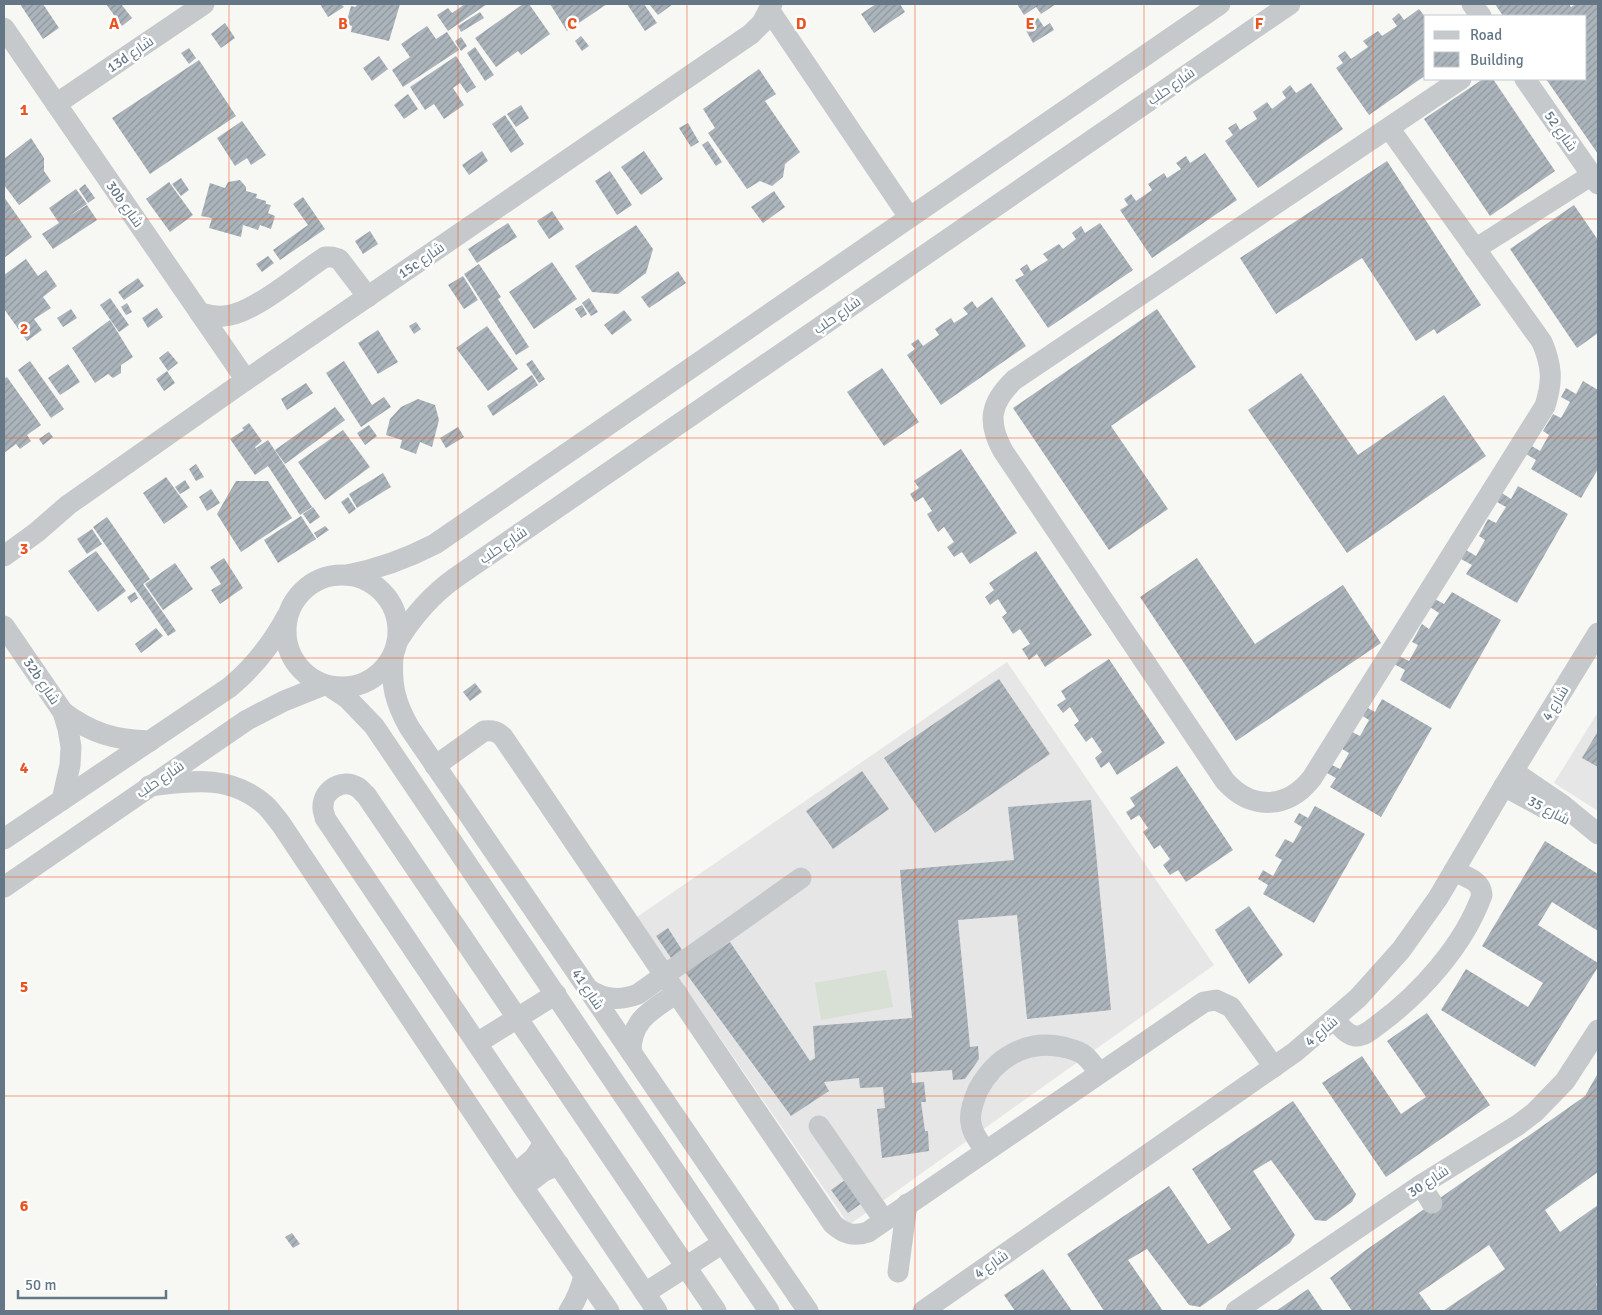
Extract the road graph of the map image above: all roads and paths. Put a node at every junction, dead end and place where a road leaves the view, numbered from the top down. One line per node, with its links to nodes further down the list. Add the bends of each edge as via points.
1 (204, 4): 12 (street, 13d شارع)
2 (1191, 4): 9 (street)
3 (1220, 4): 9 (street)
4 (1290, 4): 27 (street, شارع حلب, via 454,578 422,606)
5 (1472, 4): 7 (street)
6 (771, 7): 15 (street); 17 (street, 15c شارع, via 752,34)
7 (1480, 15)
8 (4, 28): 12 (street, 30b شارع)
9 (1181, 30): 15 (street)
10 (1460, 80): 13 (street)
11 (1526, 80): 14 (street, شارع 52)
12 (56, 104): 18 (street, 30b شارع)
13 (1389, 128): 16 (street); 16 (street, via 1014,380 1002,391 995,406 994,429 1004,451 1225,781 1232,790 1252,800 1285,800 1305,787 1312,778 1545,406 1551,373 1542,342)
14 (1595, 180): 16 (street)
15 (909, 217): 23 (street, via 435,544 392,564)
16 (1475, 249)
17 (368, 296): 18 (street, via 339,259 325,257 238,313 225,316); 19 (street, 15c شارع)
18 (200, 313): 19 (street, 30b شارع)
19 (246, 380): 20 (street, 15c شارع)
20 (68, 505): 21 (street, 15c شارع); 22 (street, 15c شارع)
21 (4, 539)
22 (4, 556)
23 (347, 575): 24 (street, via 331,575 316,581 293,602); 27 (street, via 362,578 387,597 395,611 398,626)
24 (287, 616): 28 (street, via 286,645 292,658 311,679); 30 (street, via 263,655 248,672)
25 (4, 626): 29 (street, 32b شارع)
26 (1598, 633): 32 (street, شارع 4)
27 (395, 649): 28 (street, via 384,668 361,685 346,688); 31 (street, شارع 41, via 394,693 408,726)
28 (328, 686): 33 (street, شارع حلب, via 284,701 247,720); 42 (street, via 347,698 374,726)
29 (63, 712): 30 (street, 32b شارع, via 96,732 122,739); 34 (street, 32b شارع, via 70,756 68,782)
30 (150, 741): 34 (street)
31 (435, 766): 40 (street, via 484,731 491,730 503,736); 41 (street, شارع 41)
32 (1509, 779): 35 (street, شارع 35, via 1557,815); 37 (street, شارع 4)
33 (149, 786): 39 (street, شارع حلب); 55 (street, via 218,782 243,789 264,804 281,824)
34 (62, 800): 36 (street)
35 (1596, 832)
36 (4, 839)
37 (1454, 871): 45 (street, شارع 4, via 1401,950); 45 (street, via 1475,881 1482,896 1451,951 1391,1015 1362,1036 1350,1034)
38 (801, 878): 40 (street)
39 (4, 887)
40 (665, 976): 41 (street, via 628,998 607,999); 43 (street)
41 (588, 990): 48 (street, شارع 41)
42 (556, 994): 44 (street); 58 (street)
43 (677, 994): 48 (street, via 639,1022 631,1041); 57 (street, via 833,1224 840,1231 858,1235)
44 (517, 1018): 47 (street); 47 (street, via 366,795 346,783 334,786 322,806 325,818); 59 (street)
45 (1335, 1020): 49 (street, شارع 4)
46 (1598, 1030): 70 (street, شارع 30, via 1565,1081 1535,1112 1428,1195)
47 (477, 1043): 52 (street)
48 (631, 1052): 68 (street, شارع 41)
49 (1274, 1067): 50 (street, via 1231,1007 1216,1000 1204,1002); 69 (street, شارع 4)
50 (1099, 1073): 53 (street); 53 (street, via 1079,1052 1050,1044 1026,1048 1003,1059 986,1076 974,1098 970,1123)
51 (819, 1126): 57 (street)
52 (544, 1143): 54 (street); 55 (street)
53 (985, 1150): 56 (street)
54 (559, 1164): 55 (street); 62 (street)
55 (519, 1180): 61 (street)
56 (907, 1204): 57 (street); 60 (street)
57 (884, 1220)
58 (723, 1243): 59 (street); 67 (street)
59 (686, 1267): 62 (street); 66 (street)
60 (898, 1272)
61 (584, 1275): 63 (street, via 582,1288); 64 (street)
62 (645, 1293): 65 (street)
63 (569, 1311)
64 (609, 1311)
65 (657, 1311)
66 (716, 1311)
67 (769, 1311)
68 (808, 1311)
69 (923, 1311)
70 (1236, 1311)

